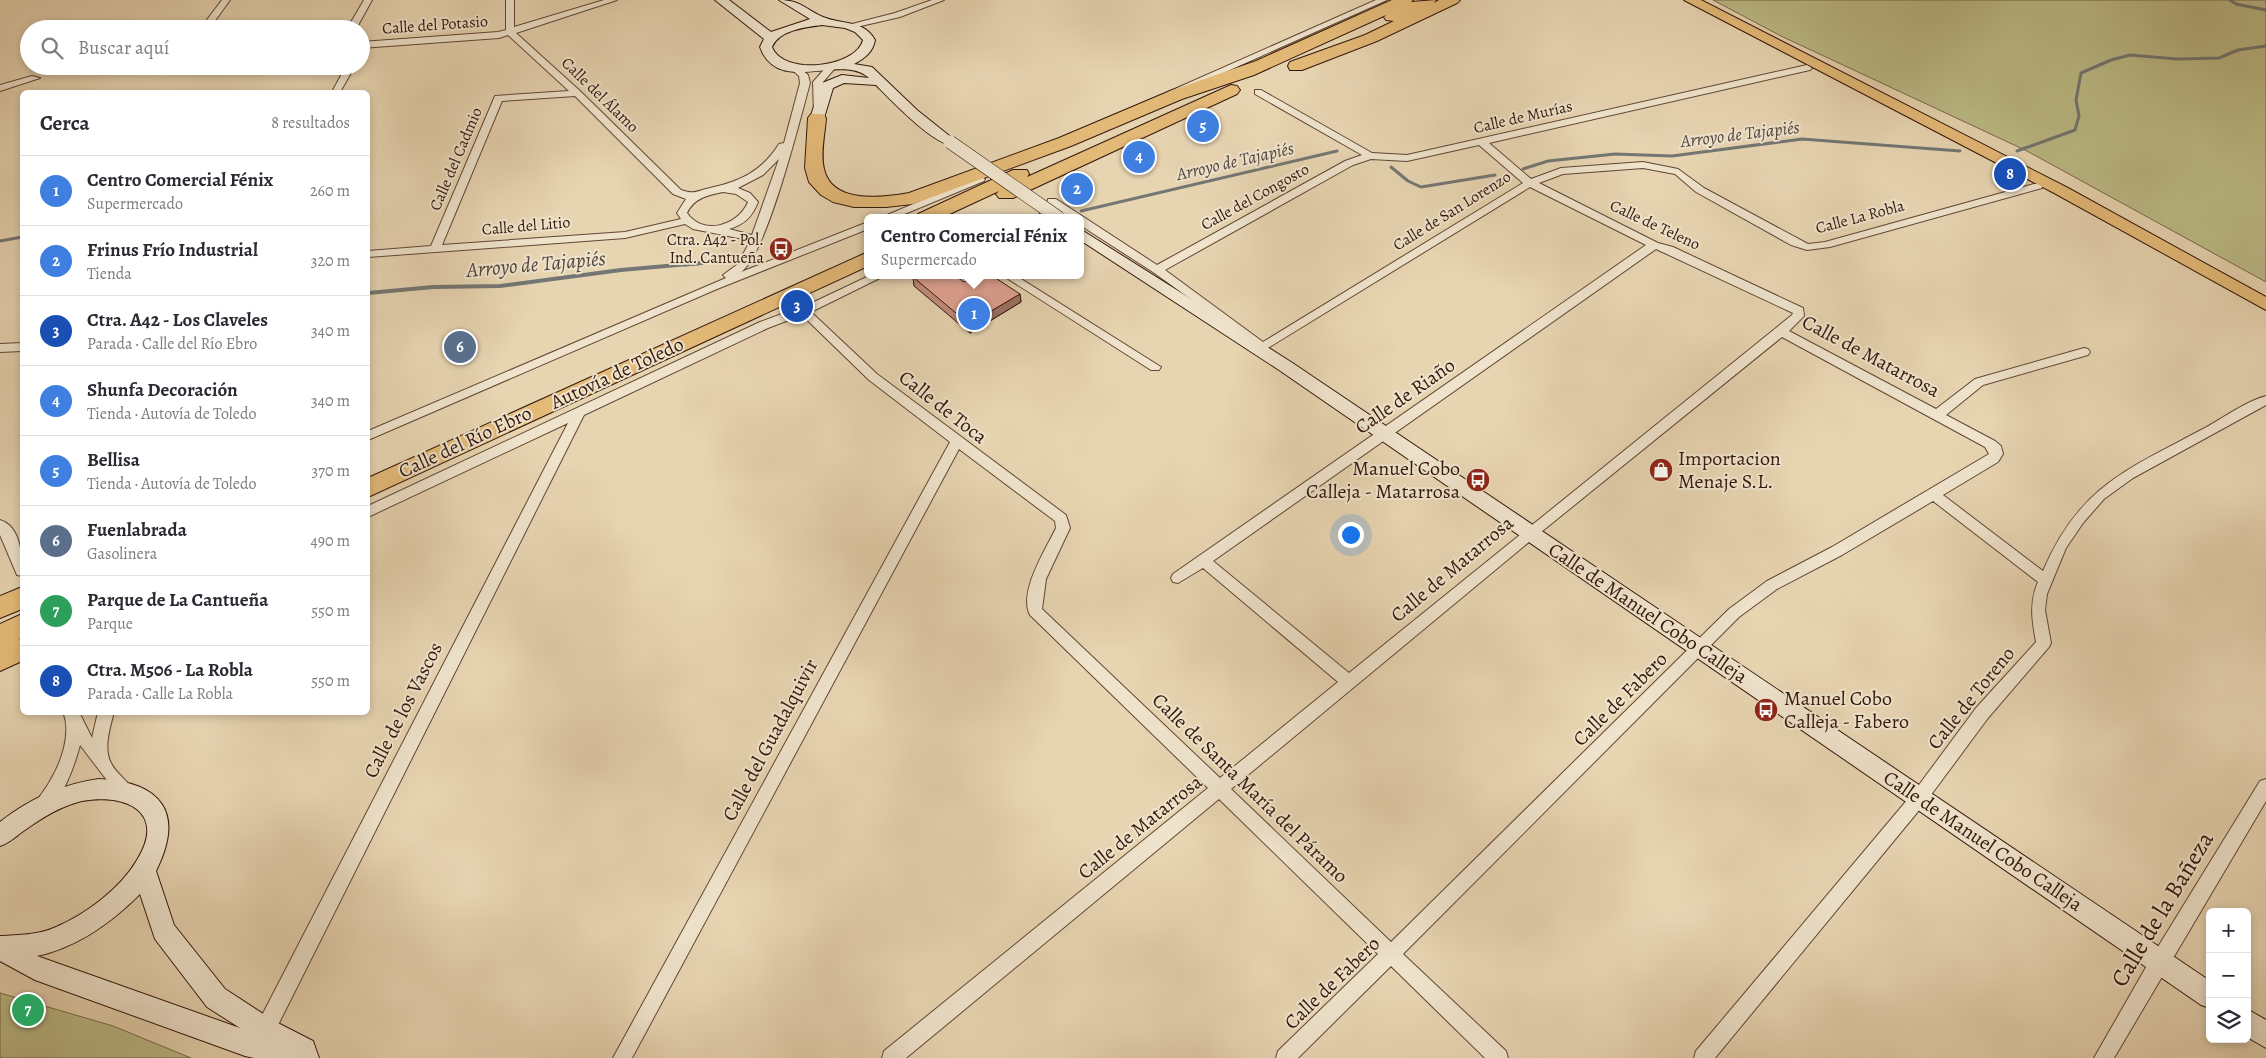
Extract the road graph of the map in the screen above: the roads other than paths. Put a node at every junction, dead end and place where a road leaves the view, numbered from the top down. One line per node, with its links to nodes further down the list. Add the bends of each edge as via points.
1 (226, 0): 14 (street)
2 (368, 0): 15 (street)
3 (510, 0): 18 (street)
4 (613, 0): 18 (street, Calle del Potasio)
5 (721, 0): 20 (street)
6 (785, 0): 16 (street)
7 (940, 0): 13 (street)
8 (1383, 0): 35 (street)
9 (1405, 0): 26 (highway)
10 (1428, 0): 26 (highway)
11 (1452, 0): 26 (highway, via 1371,38 1305,63)
12 (1701, 0): 68 (main road, via 2020,160); 69 (main road, via 2062,190)
13 (897, 15): 17 (street); 19 (street)
14 (211, 20)
15 (356, 20)
16 (822, 21): 17 (street); 20 (street, via 792,26)
17 (852, 25): 19 (street)
18 (510, 32): 21 (street, Calle del Potasio); 32 (street, Calle del Álamo)
19 (867, 35): 22 (street)
20 (771, 39): 24 (street, via 768,54 775,62)
21 (370, 45)
22 (866, 49): 23 (street); 27 (street)
23 (835, 66): 24 (street); 27 (street); 36 (street, via 818,82)
24 (795, 68): 37 (street, via 803,75 805,83)
25 (1806, 68): 39 (street, Calle de Murías)
26 (1266, 69): 35 (highway, via 1228,75); 48 (highway); 49 (highway)
27 (868, 70): 34 (street)
28 (346, 75): 31 (street)
29 (35, 78): 30 (street)
30 (0, 88)
31 (337, 90)
32 (577, 92): 45 (street, Calle del Álamo, via 677,192); 61 (street, Calle del Cadmio, via 498,98)
33 (1258, 92): 40 (street, Calle de Murías)
34 (912, 113): 36 (street, via 890,99 873,82 853,79 828,86); 51 (street, bridge)
35 (1128, 114): 38 (highway)
36 (817, 118): 38 (highway, via 814,168 817,178 834,195 863,202 897,202 913,198)
37 (789, 134): 44 (street, via 776,158 762,172); 58 (street, via 785,157)
38 (1065, 142): 47 (street)
39 (1482, 142): 40 (street, Calle de Murías, via 1407,158); 42 (street, Calle de Teleno)
40 (1370, 156): 64 (street, Calle del Congosto, via 1349,163)
41 (1678, 172): 42 (street, Calle de San Lorenzo, via 1643,166 1561,171); 43 (street, Calle La Robla, via 1730,208 1808,247 1826,245)
42 (1530, 183): 59 (street, Calle de Teleno); 73 (street, Calle de San Lorenzo)
43 (2038, 186)
44 (723, 189): 45 (street); 56 (street, via 748,195 753,202 752,211 738,222)
45 (693, 198): 53 (street, via 685,205 682,214)
46 (1052, 201): 50 (street); 52 (street)
47 (894, 214)
48 (934, 214)
49 (962, 214)
50 (1045, 214)
51 (1053, 214)
52 (1071, 214)
53 (685, 221): 56 (street, via 703,229); 61 (street, Calle del Litio, via 625,234)
54 (1084, 223): 64 (street, Calle de Manuel Cobo Calleja)
55 (864, 226): 67 (street)
56 (716, 229): 58 (street, via 735,233)
57 (1084, 235): 76 (street, Calle de Manuel Cobo Calleja)
58 (756, 243): 67 (street, via 742,266)
59 (1654, 244): 71 (street, Calle de Teleno, via 1799,311 1796,320); 81 (street, Calle de Riaño)
60 (864, 246): 84 (highway)
61 (435, 250): 62 (street, Calle del Litio)
62 (370, 254)
63 (864, 260): 85 (highway, Autovía de Toledo)
64 (1157, 270): 73 (street, Calle de Manuel Cobo Calleja)
65 (872, 279): 70 (street, Calle del Río Ebro)
66 (1013, 279): 77 (street)
67 (713, 287): 82 (street)
68 (2266, 293)
69 (2266, 304)
70 (803, 310): 79 (street, Calle del Río Ebro); 83 (street, Calle de Toca, via 873,377)
71 (1781, 332): 80 (street, Calle de Matarrosa); 90 (street, Calle de Matarrosa)
72 (20, 347): 74 (street)
73 (1263, 347): 76 (street, Calle de Manuel Cobo Calleja)
74 (0, 348)
75 (2084, 352): 80 (street, Calle de Matarrosa, via 1979,382)
76 (1285, 366): 81 (street, Calle de Manuel Cobo Calleja)
77 (1155, 367)
78 (2266, 400): 94 (street, Calle de Toreno, via 2158,457 2100,496 2078,519 2060,547)
79 (580, 411): 87 (street, Calle del Río Ebro); 122 (street, Calle de los Vascos)
80 (1937, 415): 86 (street, Calle de Fabero, via 1990,444 1996,449 1996,454 1993,459)
81 (1386, 434): 90 (street, Calle de Manuel Cobo Calleja); 91 (street, Calle de Riaño)
82 (370, 435)
83 (956, 442): 89 (street, Calle de Toca, via 1061,519); 126 (street, Calle del Guadalquivir)
84 (370, 469)
85 (370, 487)
86 (1933, 494): 94 (street); 103 (street, Calle de Fabero, via 1772,585 1734,613)
87 (370, 511)
88 (0, 525): 92 (street, via 10,538)
89 (1062, 528): 111 (street, Calle de Santa María del Páramo, via 1036,586 1035,612)
90 (1530, 533): 103 (street, Calle de Manuel Cobo Calleja); 106 (street, Calle de Matarrosa)
91 (1203, 560): 93 (street, Calle de Riaño); 106 (street)
92 (20, 565)
93 (1178, 578)
94 (2046, 581): 113 (street, Calle de Toreno, via 2038,610 2044,642 1982,713)
95 (20, 592): 97 (street)
96 (20, 598): 98 (highway)
97 (0, 601)
98 (0, 608)
99 (20, 627): 100 (highway)
100 (0, 636)
101 (20, 648): 104 (highway)
102 (20, 648): 105 (highway)
103 (1701, 648): 113 (street, Calle de Manuel Cobo Calleja); 118 (street, Calle de Fabero)
104 (0, 656)
105 (0, 660)
106 (1349, 682): 111 (street, Calle de Matarrosa)
107 (105, 715): 109 (street, via 100,734)
108 (73, 718): 109 (street); 114 (street, via 72,751 56,789)
109 (102, 765): 112 (street)
110 (2266, 786): 119 (street, Calle de la Bañeza)
111 (1221, 788): 118 (street, Calle de Santa María del Páramo); 127 (street, Calle de Matarrosa)
112 (125, 790): 114 (street, via 100,789 80,793); 116 (street, via 143,798 154,810 158,828 155,848)
113 (1919, 798): 119 (street, Calle de Manuel Cobo Calleja); 130 (street, Calle de Toreno)
114 (39, 808): 115 (street)
115 (0, 836)
116 (144, 871): 117 (street, via 123,896 95,919 62,936 29,946); 122 (street, via 164,931 216,998)
117 (0, 948): 124 (street, via 44,971 245,1043)
118 (1391, 955): 128 (street, Calle de Fabero); 129 (street, Calle de Santa María del Páramo)
119 (2159, 960): 120 (street, Calle de Manuel Cobo Calleja); 131 (street, Calle de la Bañeza)
120 (2206, 993)
121 (2251, 1025): 123 (street)
122 (265, 1030): 125 (street)
123 (2266, 1035)
124 (306, 1058)
125 (318, 1058)
126 (622, 1058)
127 (891, 1058)
128 (1284, 1058)
129 (1500, 1058)
130 (1703, 1058)
131 (2103, 1058)

